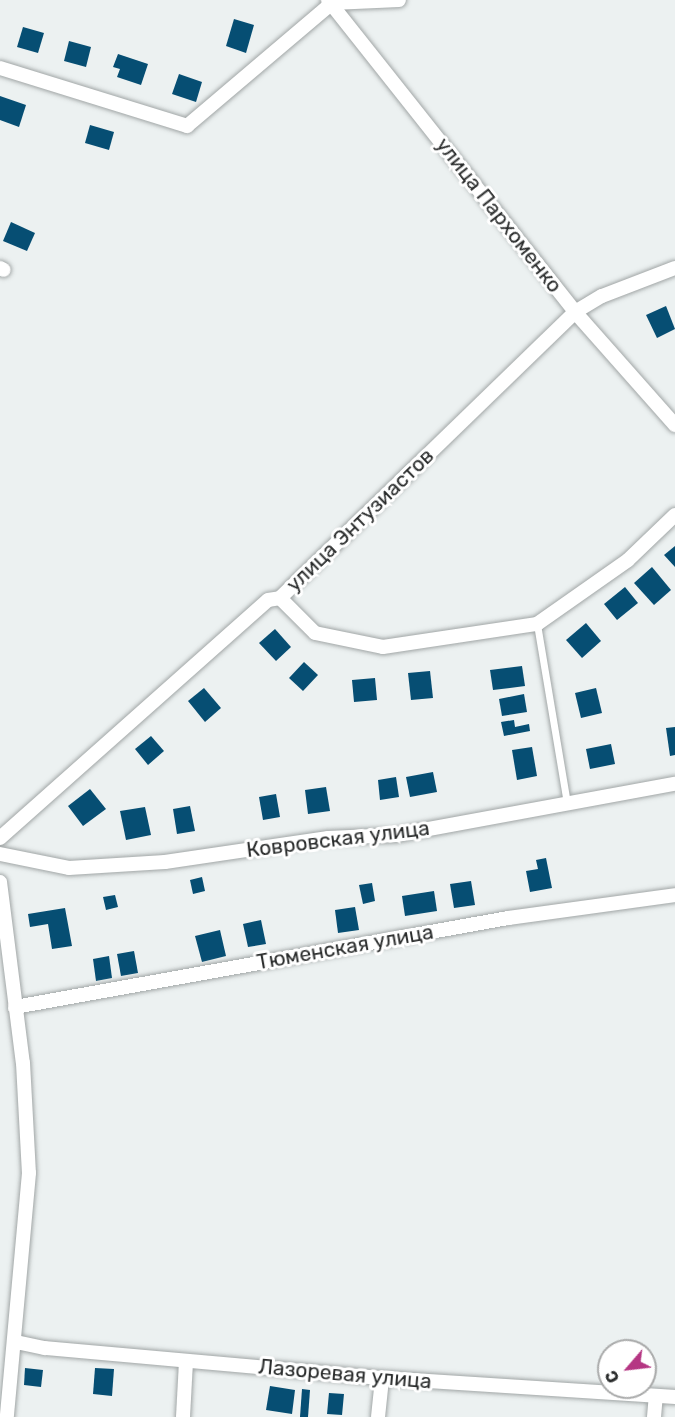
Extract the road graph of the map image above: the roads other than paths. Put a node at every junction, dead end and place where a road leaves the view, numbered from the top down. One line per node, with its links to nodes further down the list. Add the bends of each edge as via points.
1 (399, 0): 2 (street)
2 (330, 2): 3 (street, via 188,126); 5 (street, улица Пархоменко)
3 (0, 68)
4 (675, 268): 5 (street, улица Энтузиастов, via 602,296)
5 (575, 312): 6 (street, улица Пархоменко); 8 (street, улица Энтузиастов)
6 (675, 425)
7 (675, 515): 9 (street, via 628,560)
8 (280, 598): 9 (street, via 315,633 383,647); 12 (street, улица Энтузиастов, via 268,600)
9 (537, 624): 11 (lane)
10 (675, 784): 11 (street, Ковровская улица)
11 (567, 803): 13 (street, Ковровская улица, via 396,834 328,838 165,862 69,868)
12 (0, 838)
13 (0, 854)
14 (0, 882): 16 (street)
15 (675, 895): 16 (street, Тюменская улица, via 508,918)
16 (15, 1007): 17 (street, via 23,1063 29,1173)
17 (16, 1342): 18 (street, Лазоревая улица); 24 (street)
18 (186, 1360): 19 (street, Лазоревая улица); 25 (street)
19 (382, 1378): 20 (street, Лазоревая улица); 26 (street)
20 (597, 1392)
21 (657, 1396): 22 (street, Лазоревая улица)
22 (675, 1397)
23 (656, 1399): 27 (street)
24 (6, 1417)
25 (183, 1417)
26 (378, 1417)
27 (654, 1417)

